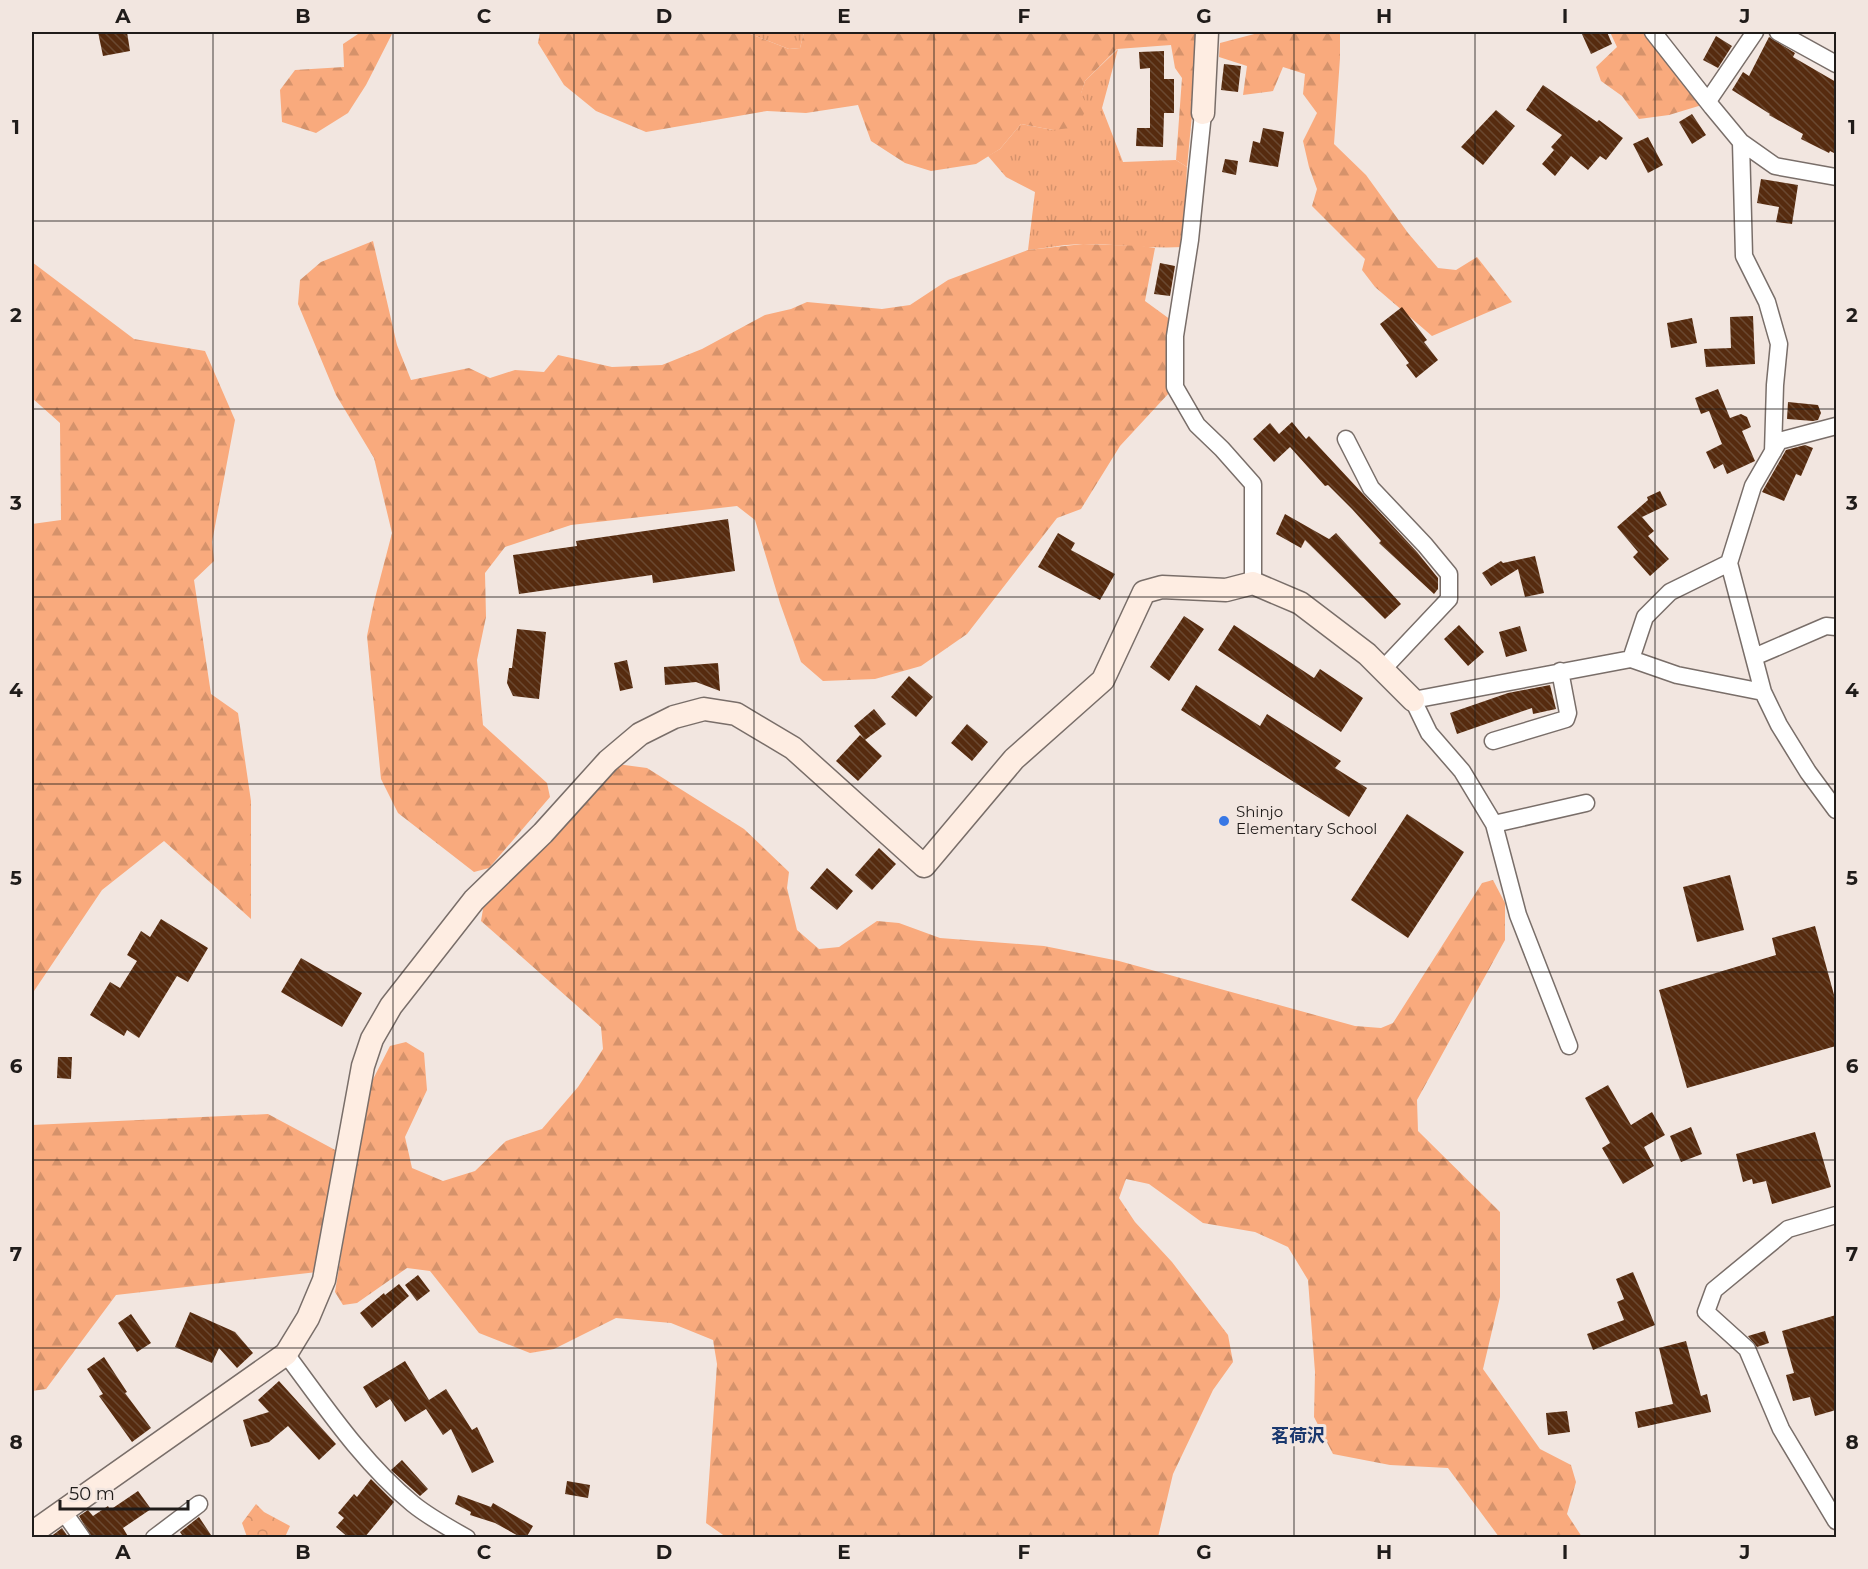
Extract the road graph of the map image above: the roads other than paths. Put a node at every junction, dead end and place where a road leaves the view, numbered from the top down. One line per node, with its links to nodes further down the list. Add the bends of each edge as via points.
1 (1207, 32): 7 (street)
2 (1653, 32): 6 (street)
3 (1755, 32): 6 (street)
4 (1788, 33): 5 (street)
5 (1836, 64)
6 (1708, 101): 8 (street)
7 (1203, 112): 14 (street, via 1175,336 1175,387 1197,425 1253,484)
8 (1741, 142): 9 (street, via 1775,166); 12 (street, via 1744,256 1767,302 1779,344)
9 (1836, 177)
10 (1836, 426): 12 (street, via 1779,441)
11 (1346, 439): 18 (street, via 1371,488 1449,574 1449,599)
12 (1773, 452): 13 (street, via 1752,486)
13 (1729, 563): 16 (street); 17 (street, via 1670,592 1645,617)
14 (1253, 583): 18 (street, via 1300,603); 28 (street, via 1226,590 1162,586 1144,592 1103,680 1014,759 924,866 793,748 736,714 705,709 674,717 640,734 608,761 543,833 474,900 391,1006 377,1030 363,1066 324,1280 308,1318)
15 (1836, 627): 16 (street, via 1826,626)
16 (1754, 657): 20 (street)
17 (1631, 659): 19 (street); 20 (street, via 1677,675)
18 (1382, 670): 21 (street)
19 (1560, 671): 21 (street); 22 (street, via 1566,719)
20 (1763, 692): 24 (street, via 1796,753)
21 (1413, 700): 25 (street, via 1429,732 1462,771)
22 (1493, 741)
23 (1586, 803): 25 (street)
24 (1836, 810)
25 (1494, 824): 26 (street, via 1518,915)
26 (1569, 1046)
27 (1836, 1215): 31 (street, via 1788,1229 1714,1290 1706,1312 1747,1349 1781,1429)
28 (286, 1354): 30 (street); 33 (street, via 383,1477)
29 (199, 1504): 35 (street)
30 (63, 1511): 32 (street); 34 (street)
31 (1836, 1521)
32 (32, 1533)
33 (449, 1533): 36 (street)
34 (82, 1538)
35 (154, 1538)
36 (467, 1538)

